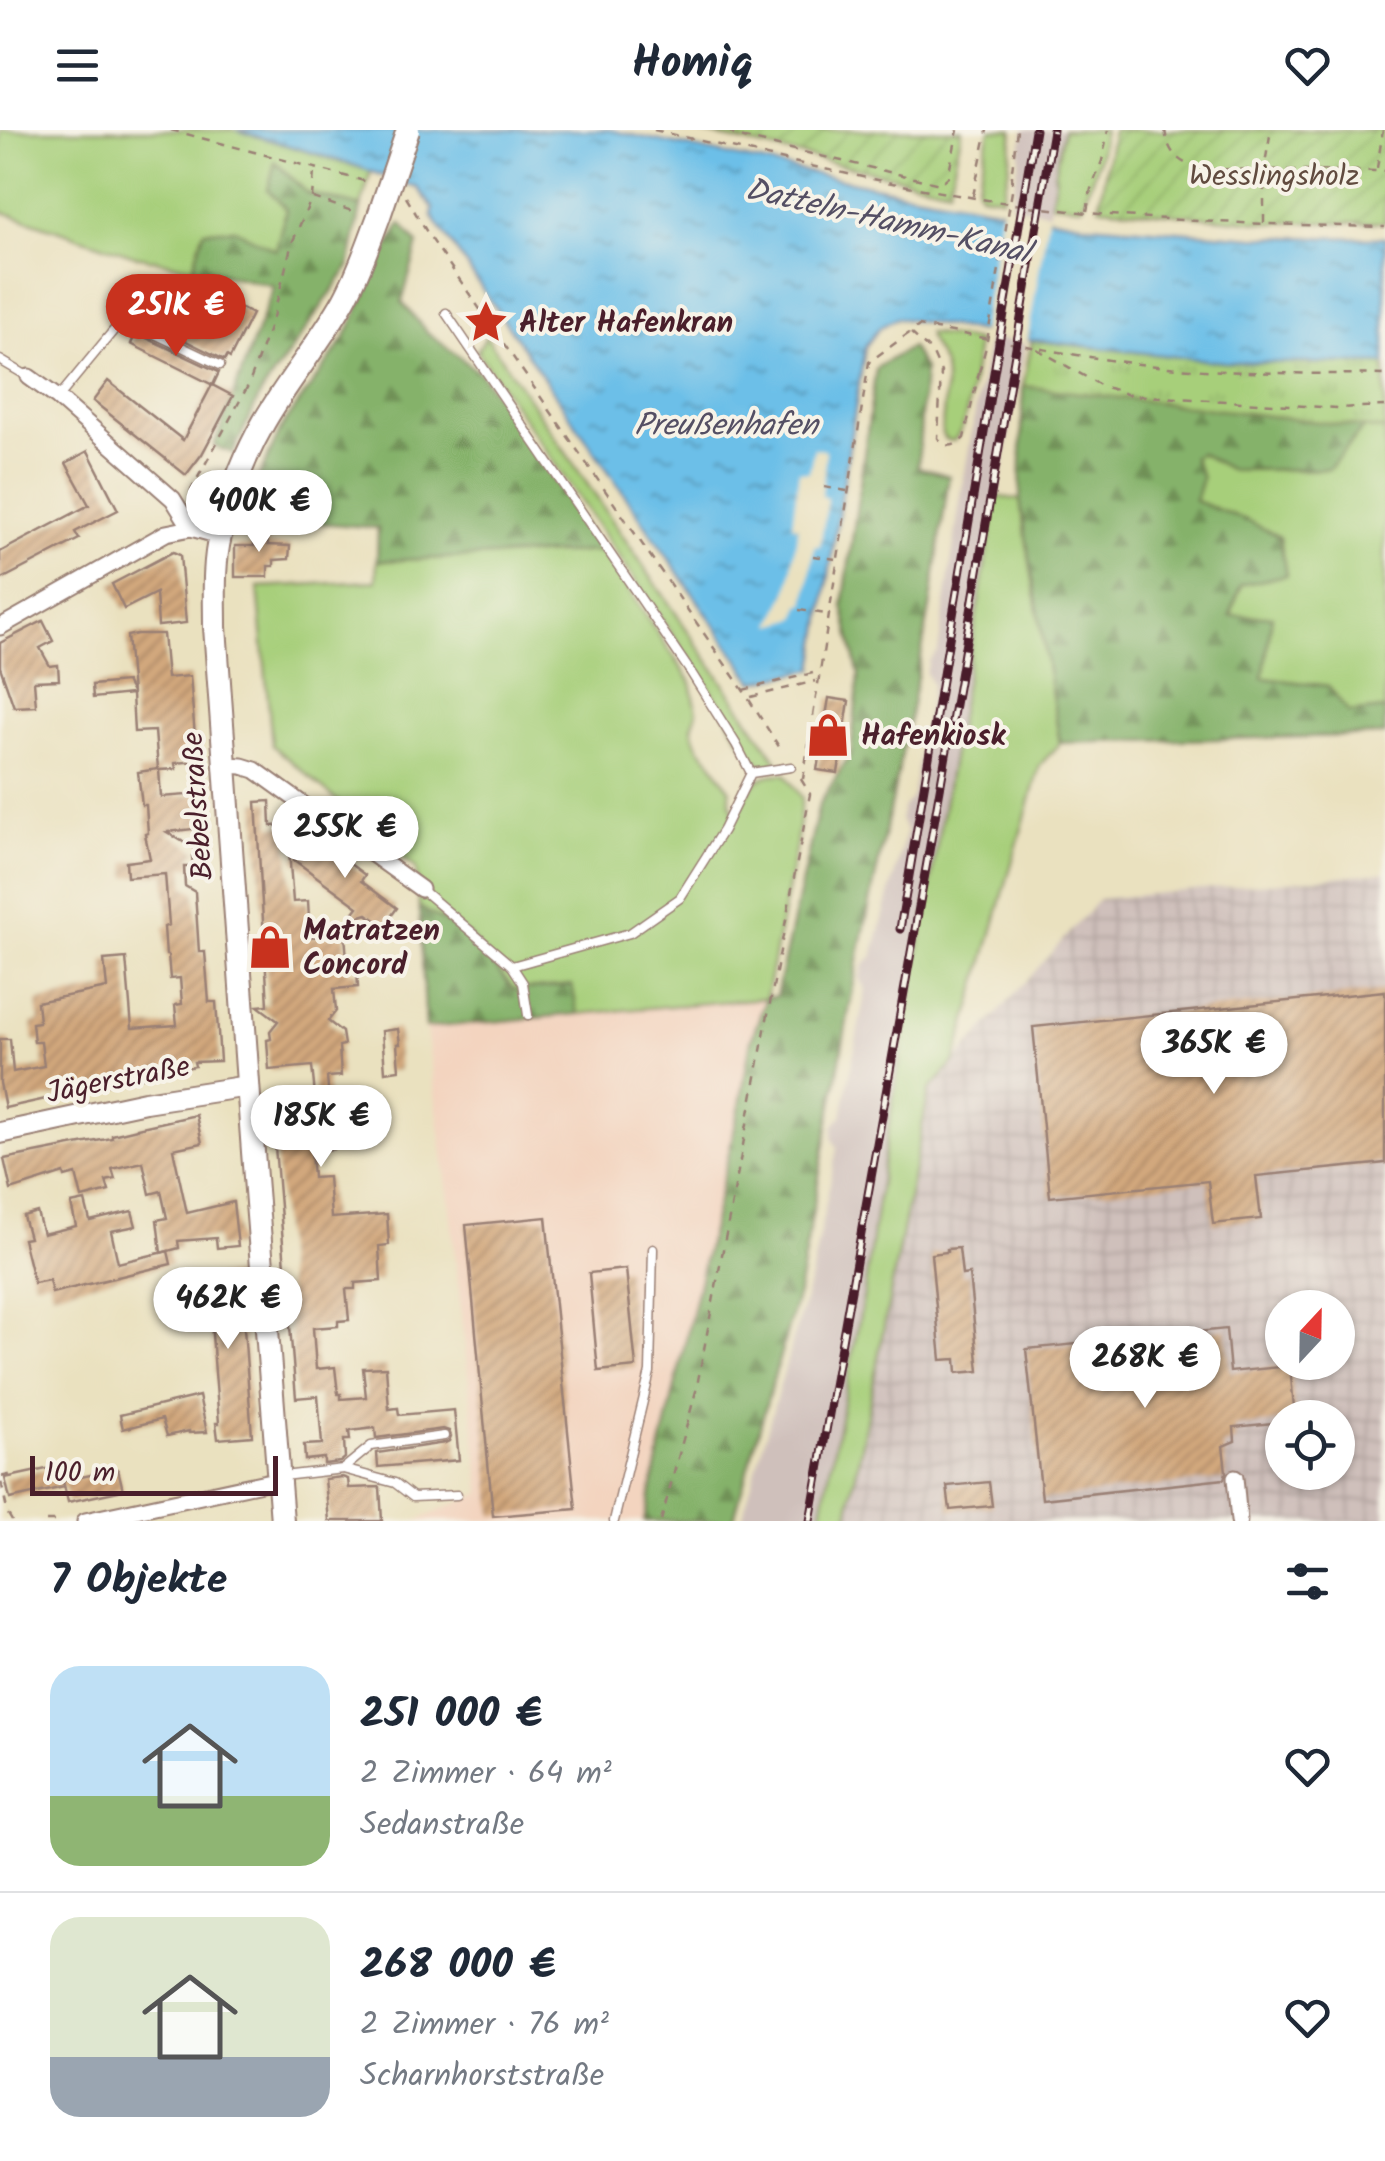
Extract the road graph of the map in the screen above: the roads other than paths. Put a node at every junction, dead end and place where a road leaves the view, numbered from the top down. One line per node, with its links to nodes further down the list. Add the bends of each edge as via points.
1 (408, 130): 8 (main road, Bebelstraße, bridge, via 360,268 258,434)
2 (446, 313): 12 (lane, via 692,674)
3 (0, 360): 5 (lane)
4 (220, 365): 6 (lane, via 122,319)
5 (29, 377): 6 (street)
6 (58, 398): 7 (street, via 160,488)
7 (191, 528): 8 (street); 9 (street, via 166,534)
8 (220, 536): 10 (main road, Bebelstraße, via 214,588)
9 (0, 627)
10 (224, 765): 13 (street, via 254,770); 16 (main road, Bebelstraße)
11 (791, 766): 12 (lane)
12 (750, 773): 14 (lane, via 680,898 630,934)
13 (421, 889): 14 (lane)
14 (512, 966): 15 (lane)
15 (528, 1015)
16 (248, 1086): 17 (street, Jägerstraße); 21 (main road, Bebelstraße)
17 (0, 1133)
18 (653, 1249): 26 (lane, via 650,1372)
19 (444, 1436): 20 (lane, via 372,1446)
20 (343, 1469): 21 (lane); 23 (lane, via 396,1484 413,1497)
21 (279, 1478): 24 (street); 25 (main road, Bebelstraße)
22 (1235, 1478): 27 (street)
23 (457, 1494)
24 (95, 1520)
25 (282, 1521)
26 (614, 1521)
27 (1239, 1521)

